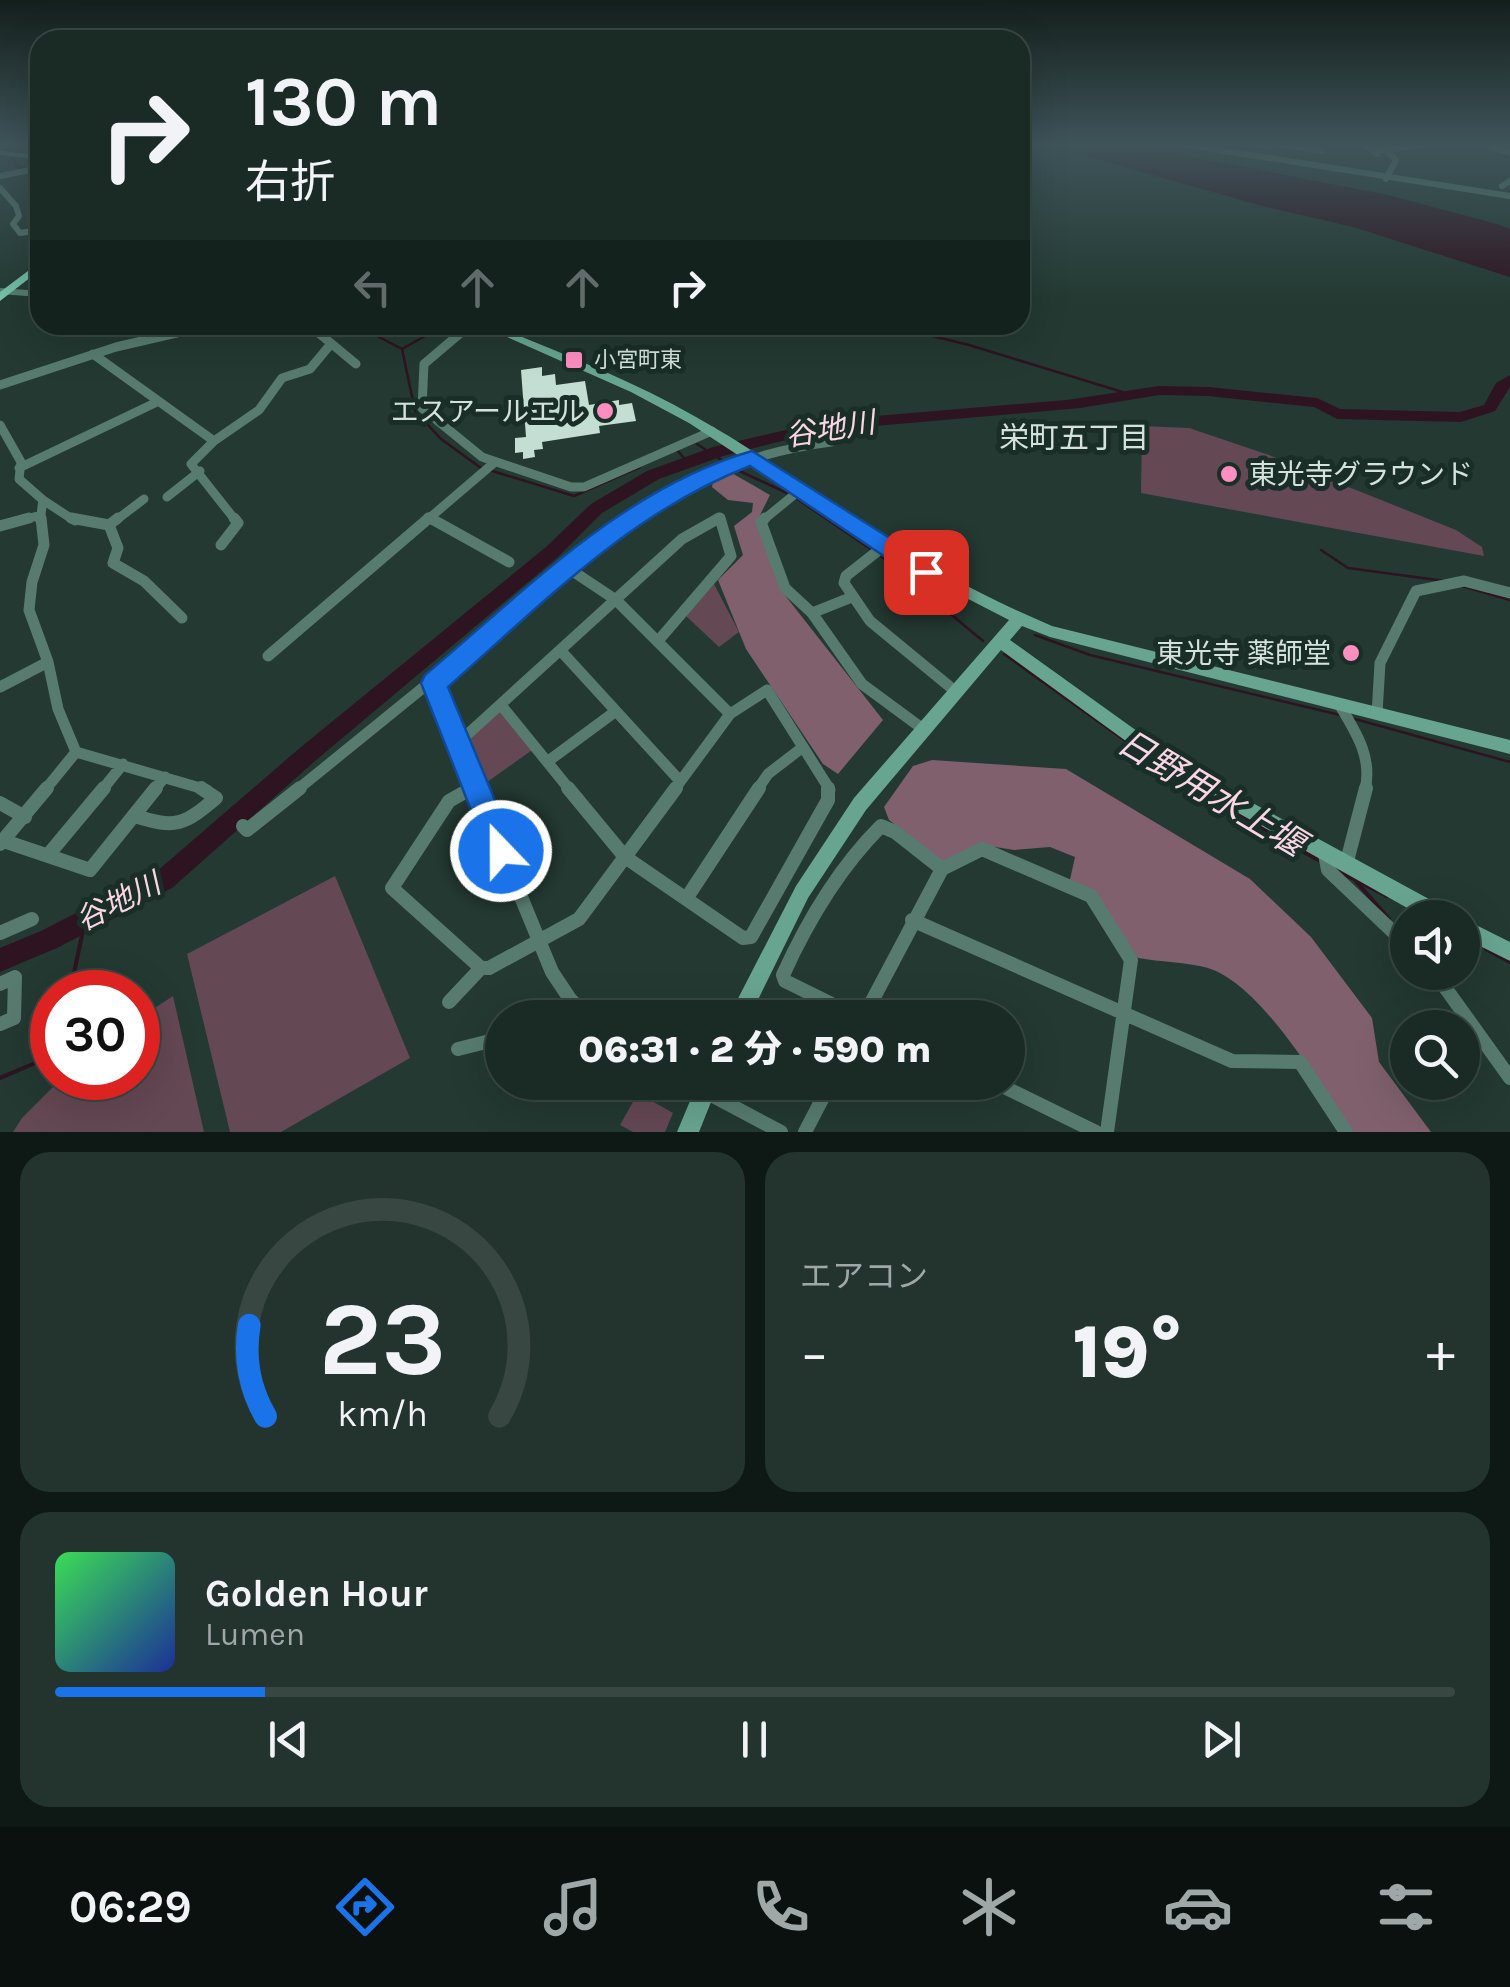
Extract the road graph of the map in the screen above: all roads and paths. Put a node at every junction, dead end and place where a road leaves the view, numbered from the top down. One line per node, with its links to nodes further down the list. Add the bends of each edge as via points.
1 (7, 196): 2 (street)
2 (17, 220): 3 (street); 4 (street, via 20,233)
3 (0, 226)
4 (30, 232)
5 (30, 273): 6 (main road)
6 (3, 294): 7 (street)
7 (30, 294)
8 (170, 335): 13 (street)
9 (319, 335): 12 (street)
10 (458, 335): 22 (street, via 424,364 422,408)
11 (509, 335): 18 (main road)
12 (330, 346): 14 (street); 19 (street, via 310,368 282,378 259,410)
13 (93, 354): 15 (street); 16 (street)
14 (356, 364)
15 (0, 385)
16 (157, 402): 19 (street); 23 (street)
17 (0, 426): 23 (street, via 18,454)
18 (718, 435): 21 (main road); 22 (street, via 584,487)
19 (214, 441): 24 (street, via 191,464)
20 (831, 442): 21 (street)
21 (750, 456): 25 (main road); 36 (street, via 652,504)
22 (489, 467): 30 (street)
23 (18, 468): 28 (street, via 19,479)
24 (200, 471): 26 (street); 33 (street, via 238,523)
25 (800, 490): 34 (main road); 40 (street, via 760,522 786,588)
26 (167, 497)
27 (144, 499): 32 (street)
28 (43, 500): 29 (street); 32 (street, via 75,521)
29 (41, 514): 31 (street); 47 (street, via 44,545 29,610)
30 (428, 517): 35 (street); 46 (street)
31 (0, 526)
32 (109, 526): 41 (street, via 118,548 113,563 144,581)
33 (221, 545)
34 (884, 546): 38 (street, via 846,576); 42 (main road)
35 (508, 562)
36 (568, 568): 39 (street); 48 (street)
37 (1510, 593): 55 (street, via 1452,583 1416,592 1380,663)
38 (852, 597): 40 (street); 50 (street, via 870,621)
39 (616, 600): 43 (street); 43 (street, via 682,539 720,518 732,556); 45 (street)
40 (812, 613): 56 (street, via 862,684)
41 (182, 618)
42 (1019, 620): 44 (main road); 52 (main road)
43 (658, 642): 54 (street)
44 (1002, 642): 50 (main road); 71 (main road, via 1184,774)
45 (561, 651): 51 (street); 53 (street)
46 (268, 656)
47 (48, 662): 49 (street); 60 (street)
48 (434, 683): 57 (street); 69 (street, via 247,830)
49 (0, 687)
50 (955, 691): 56 (main road)
51 (501, 704): 57 (street); 61 (street)
52 (1340, 704): 55 (main road); 74 (street, via 1362,743 1369,775)
53 (616, 711): 61 (street); 64 (street)
54 (730, 714): 59 (street, via 767,690); 64 (street)
55 (1377, 714): 58 (main road)
56 (923, 729): 89 (main road, via 828,850)
57 (458, 743): 65 (street)
58 (1510, 747)
59 (803, 748): 76 (street, via 768,774); 76 (street, via 830,790 828,800 750,937)
60 (76, 752): 62 (street); 68 (street)
61 (547, 762): 73 (street)
62 (124, 764): 63 (street); 72 (street)
63 (165, 777): 67 (street); 67 (street, via 216,798 183,825)
64 (680, 781): 73 (street)
65 (475, 786): 83 (street); 85 (street, via 450,801 392,888)
66 (0, 803): 68 (street)
67 (135, 816): 72 (street, via 90,870)
68 (25, 817): 70 (street)
69 (243, 826)
70 (2, 842): 72 (street)
71 (1326, 854): 74 (main road); 80 (street, via 1328,870)
72 (48, 856)
73 (625, 857): 76 (street); 83 (street, via 579,919)
74 (1346, 865): 77 (main road)
75 (942, 869): 79 (street); 90 (street, via 880,826 862,845 800,938 783,976); 93 (street, via 982,849 1091,896 1131,960)
76 (686, 899)
77 (1411, 900)
78 (32, 918): 81 (street)
79 (912, 920): 91 (street); 93 (street)
80 (1390, 929)
81 (0, 933)
82 (1480, 936): 84 (main road)
83 (539, 942): 85 (street); 88 (street)
84 (1510, 952)
85 (481, 968): 92 (street)
86 (0, 984): 94 (street, via 14,977 14,1018)
87 (1447, 990): 97 (street)
88 (570, 999)
89 (746, 1000)
90 (826, 1000)
91 (871, 1000)
92 (449, 1002)
93 (1123, 1013): 106 (street); 107 (street, via 1232,1061 1300,1062)
94 (0, 1024)
95 (485, 1043): 96 (street)
96 (458, 1050)
97 (1510, 1078)
98 (1025, 1097): 105 (street)
99 (696, 1100): 102 (main road)
100 (725, 1100): 103 (street)
101 (821, 1100): 104 (street)
102 (688, 1132)
103 (781, 1132)
104 (806, 1132)
105 (1096, 1132)
106 (1108, 1132)
107 (1346, 1132)

